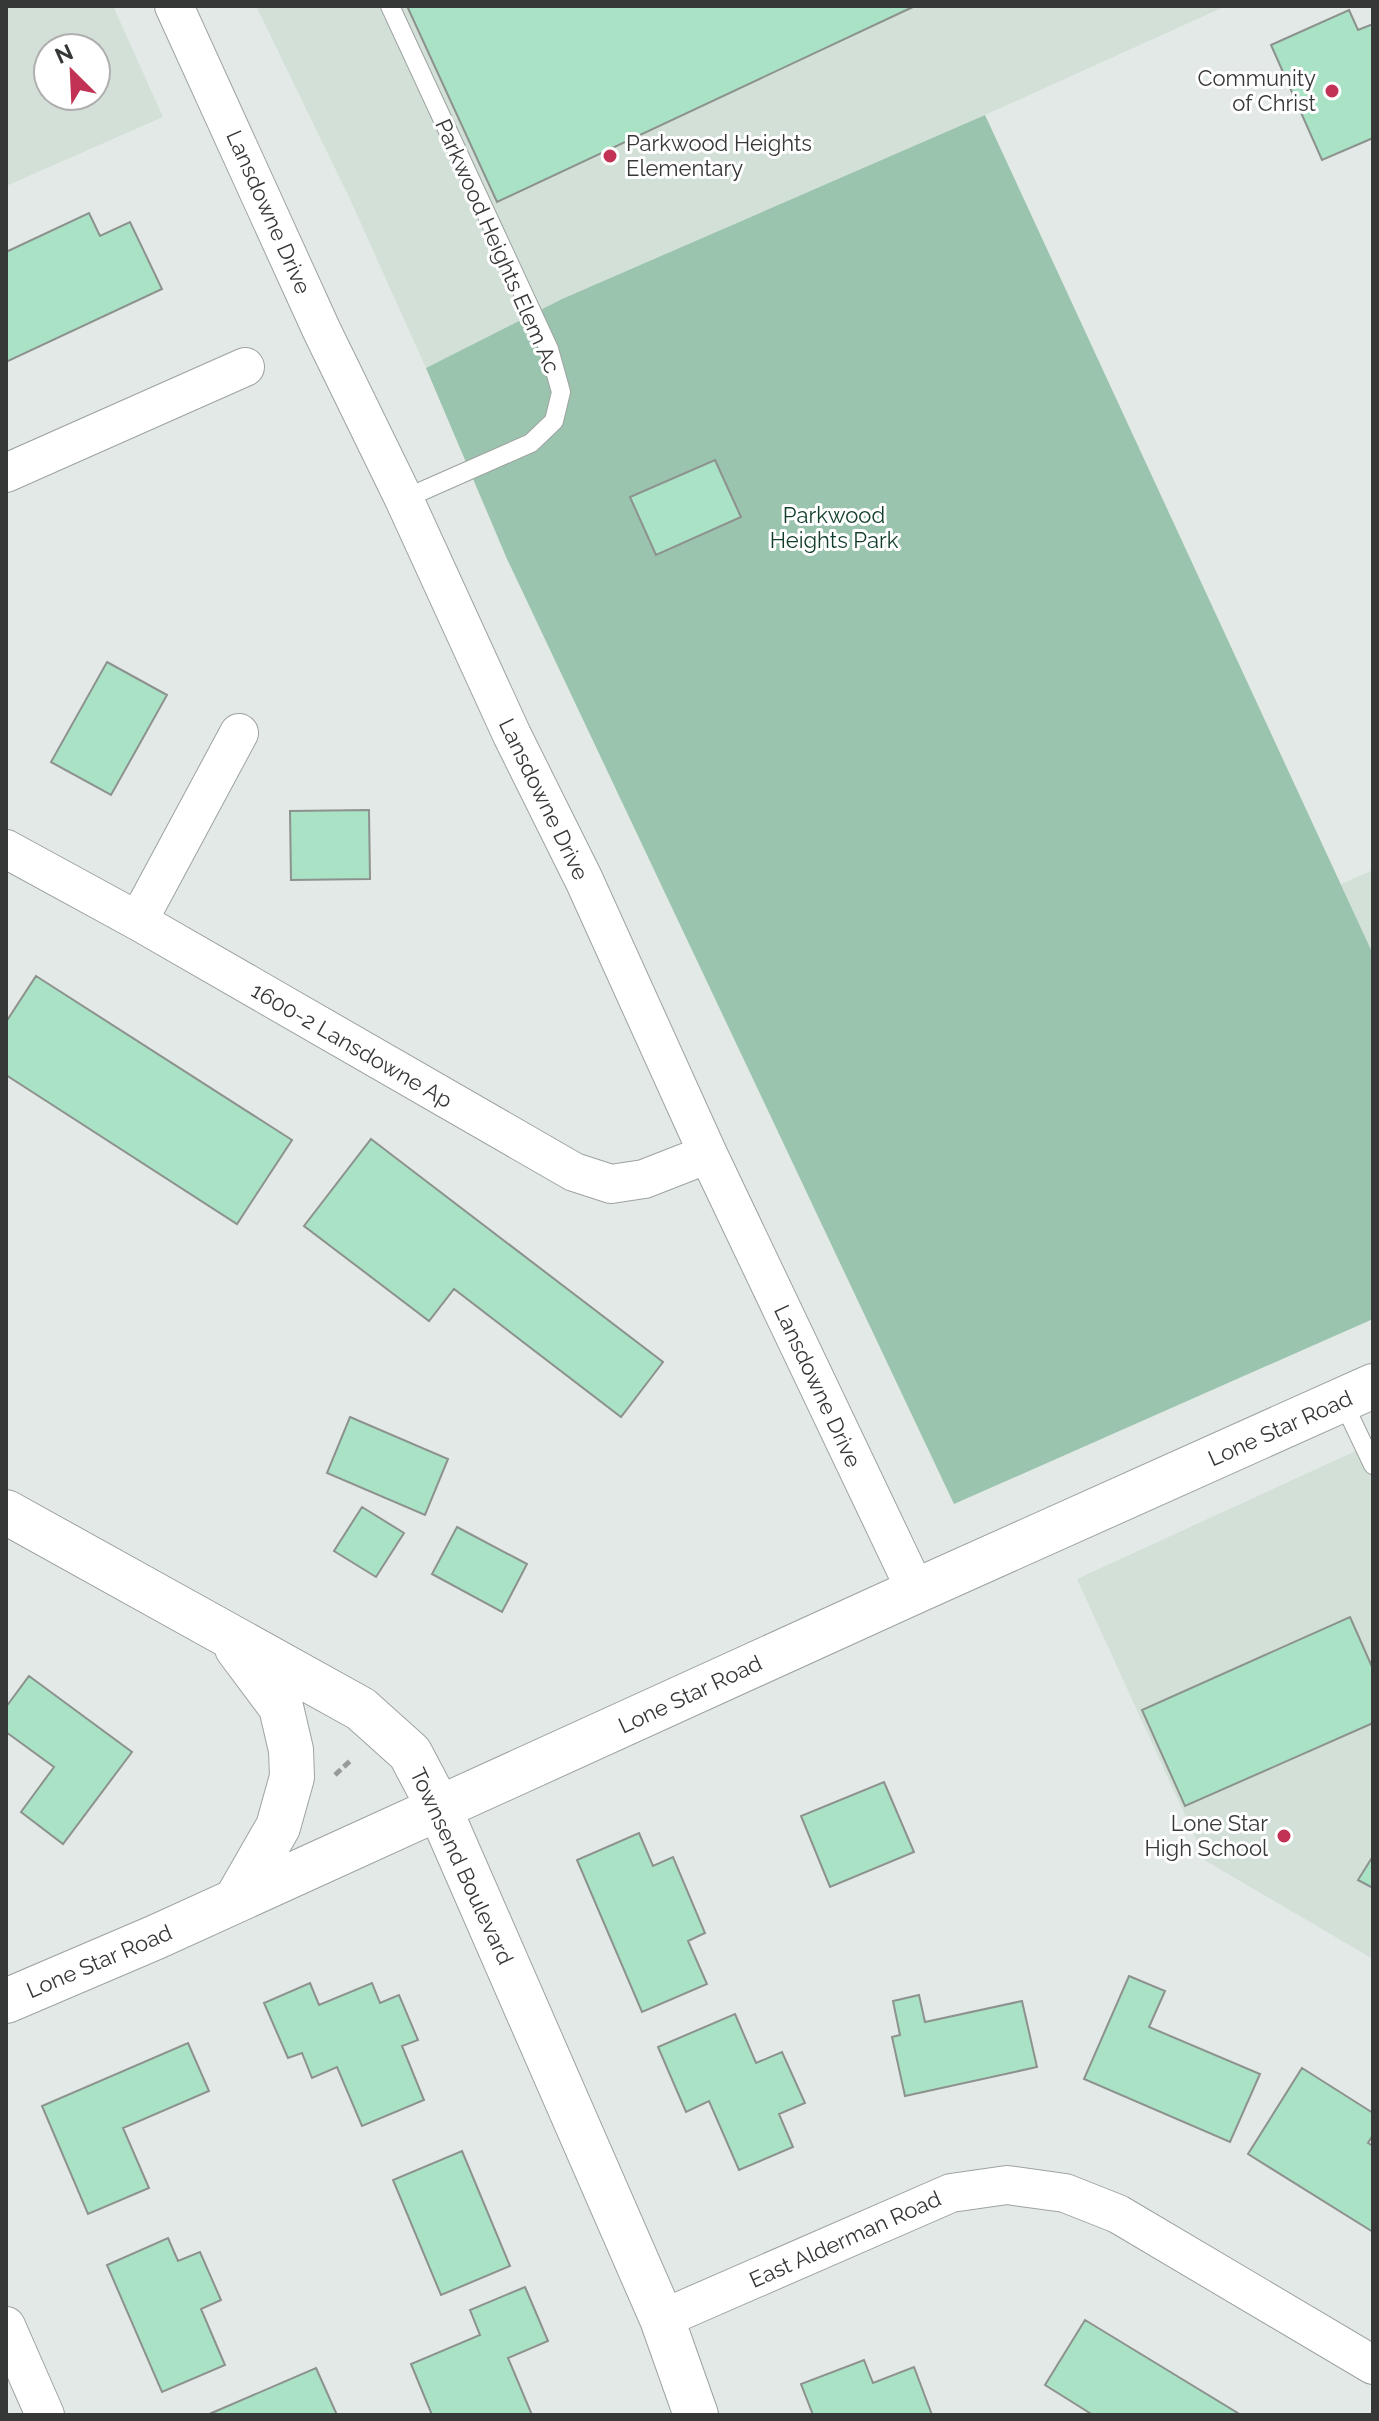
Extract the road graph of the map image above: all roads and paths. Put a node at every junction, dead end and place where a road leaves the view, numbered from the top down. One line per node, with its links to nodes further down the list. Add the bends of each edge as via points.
1 (174, 6): 5 (street, Lansdowne Drive)
2 (390, 6): 5 (lane, Parkwood Heights Elem Ac, via 549,349 561,392 554,421 531,443)
3 (245, 367): 4 (street)
4 (6, 473)
5 (404, 499): 9 (street, Lansdowne Drive)
6 (239, 733): 8 (street)
7 (6, 849): 8 (street, 1600-2 Lansdowne Ap)
8 (138, 921): 9 (street, 1600-2 Lansdowne Ap, via 574,1172 611,1184 644,1179)
9 (708, 1154): 13 (street, Lansdowne Drive)
10 (1358, 1393): 11 (lane); 13 (street, Lone Star Road)
11 (1373, 1465)
12 (6, 1512): 14 (street, Townsend Boulevard)
13 (916, 1591): 15 (street, Lone Star Road)
14 (228, 1636): 15 (street, Townsend Boulevard, via 361,1709 410,1753); 16 (street, via 281,1707 292,1777 278,1827)
15 (439, 1808): 16 (street, Lone Star Road); 18 (street, Townsend Boulevard)
16 (236, 1900): 17 (street, Lone Star Road)
17 (6, 2001)
18 (662, 2319): 20 (street, East Alderman Road, via 951,2193 1007,2185 1065,2193 1118,2214); 22 (street, Townsend Boulevard)
19 (6, 2326): 21 (street)
20 (1373, 2365)
21 (45, 2415)
22 (696, 2415)

